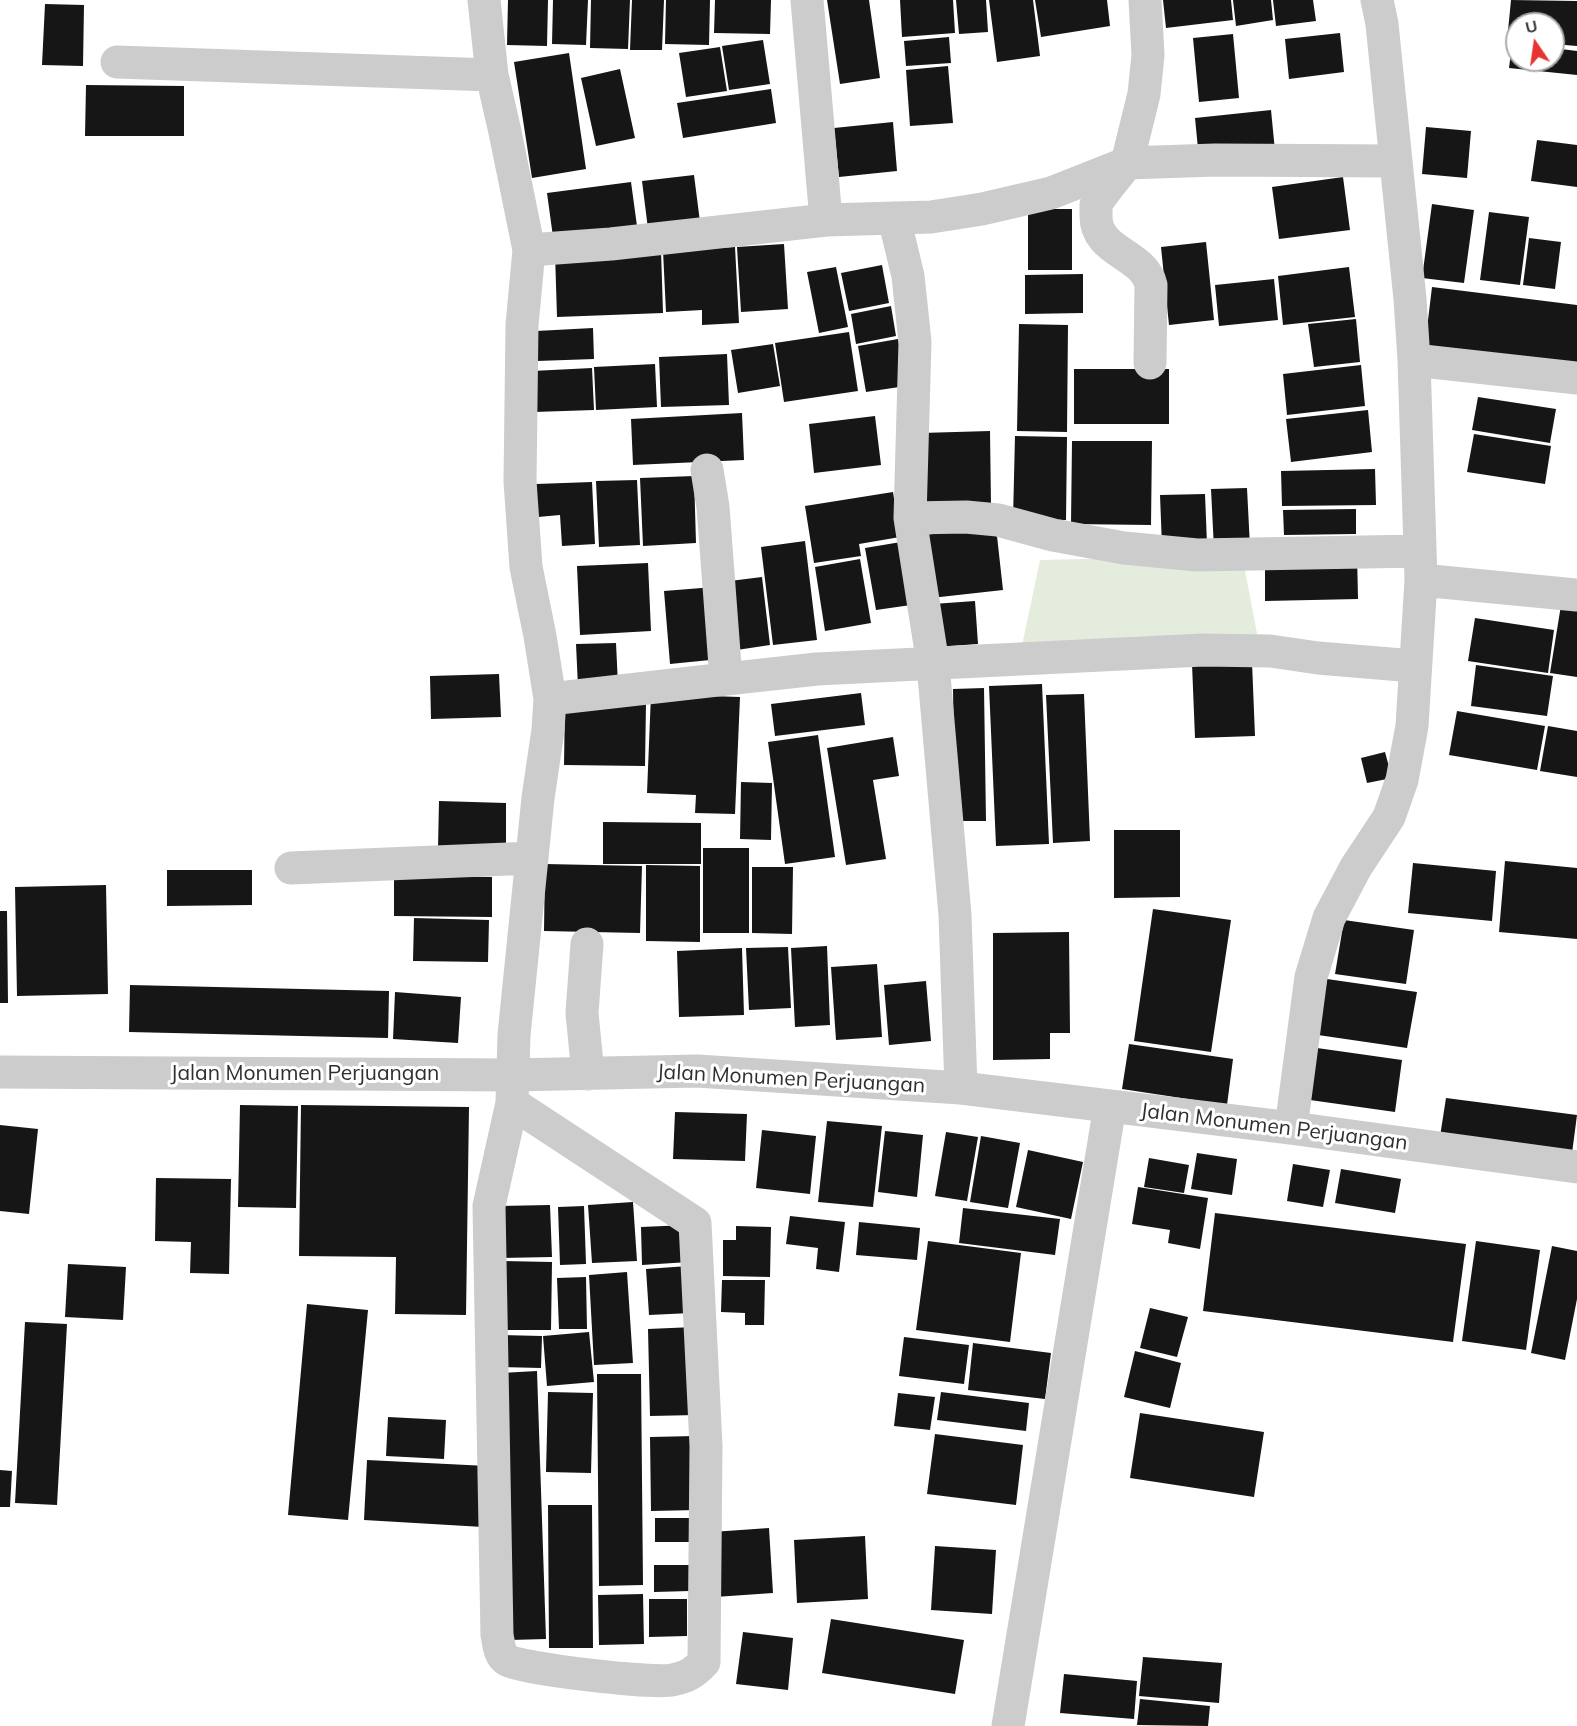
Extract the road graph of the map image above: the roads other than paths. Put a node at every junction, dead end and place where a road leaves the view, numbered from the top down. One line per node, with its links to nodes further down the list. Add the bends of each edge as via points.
1 (484, 0): 6 (street)
2 (807, 0): 10 (street)
3 (1145, 0): 8 (street, via 1148,55 1144,94)
4 (1377, 0): 7 (street)
5 (117, 62): 6 (street)
6 (492, 75): 11 (street)
7 (1396, 161): 8 (street); 12 (street)
8 (1127, 163): 9 (street, via 1051,193 941,216); 13 (street, via 1096,205 1096,221 1099,233 1110,246 1141,266 1149,276)
9 (894, 218): 10 (street); 16 (street, via 908,276 915,342)
10 (826, 220): 11 (street)
11 (529, 250): 22 (street, via 521,336 520,481 526,567)
12 (1414, 360): 14 (street); 17 (street)
13 (1150, 363)
14 (1577, 378)
15 (707, 470): 21 (street)
16 (910, 518): 17 (street, via 998,520 1124,548 1197,555); 19 (street)
17 (1420, 566): 18 (street); 20 (street)
18 (1577, 595)
19 (933, 664): 20 (street, via 1203,650 1270,651); 21 (street, via 817,669); 28 (street, via 954,915)
20 (1414, 666): 31 (street, via 1412,726 1402,780 1389,817 1329,918 1311,977)
21 (726, 679): 22 (street)
22 (550, 699): 23 (street)
23 (532, 858): 24 (street); 29 (street)
24 (291, 868)
25 (586, 944): 27 (street, via 582,1013)
26 (0, 1072): 29 (street, Jalan Monumen Perjuangan)
27 (588, 1074): 28 (street, Jalan Monumen Perjuangan, via 697,1071); 29 (street, Jalan Monumen Perjuangan)
28 (961, 1088): 30 (street, Jalan Monumen Perjuangan)
29 (512, 1089): 29 (street, via 489,1206 497,1635 501,1653 508,1661 558,1672 670,1681 693,1674 704,1662 706,1458 695,1223)
30 (1110, 1106): 31 (street, Jalan Monumen Perjuangan); 33 (street)
31 (1291, 1128): 32 (street, Jalan Monumen Perjuangan)
32 (1577, 1167)
33 (1008, 1726)

